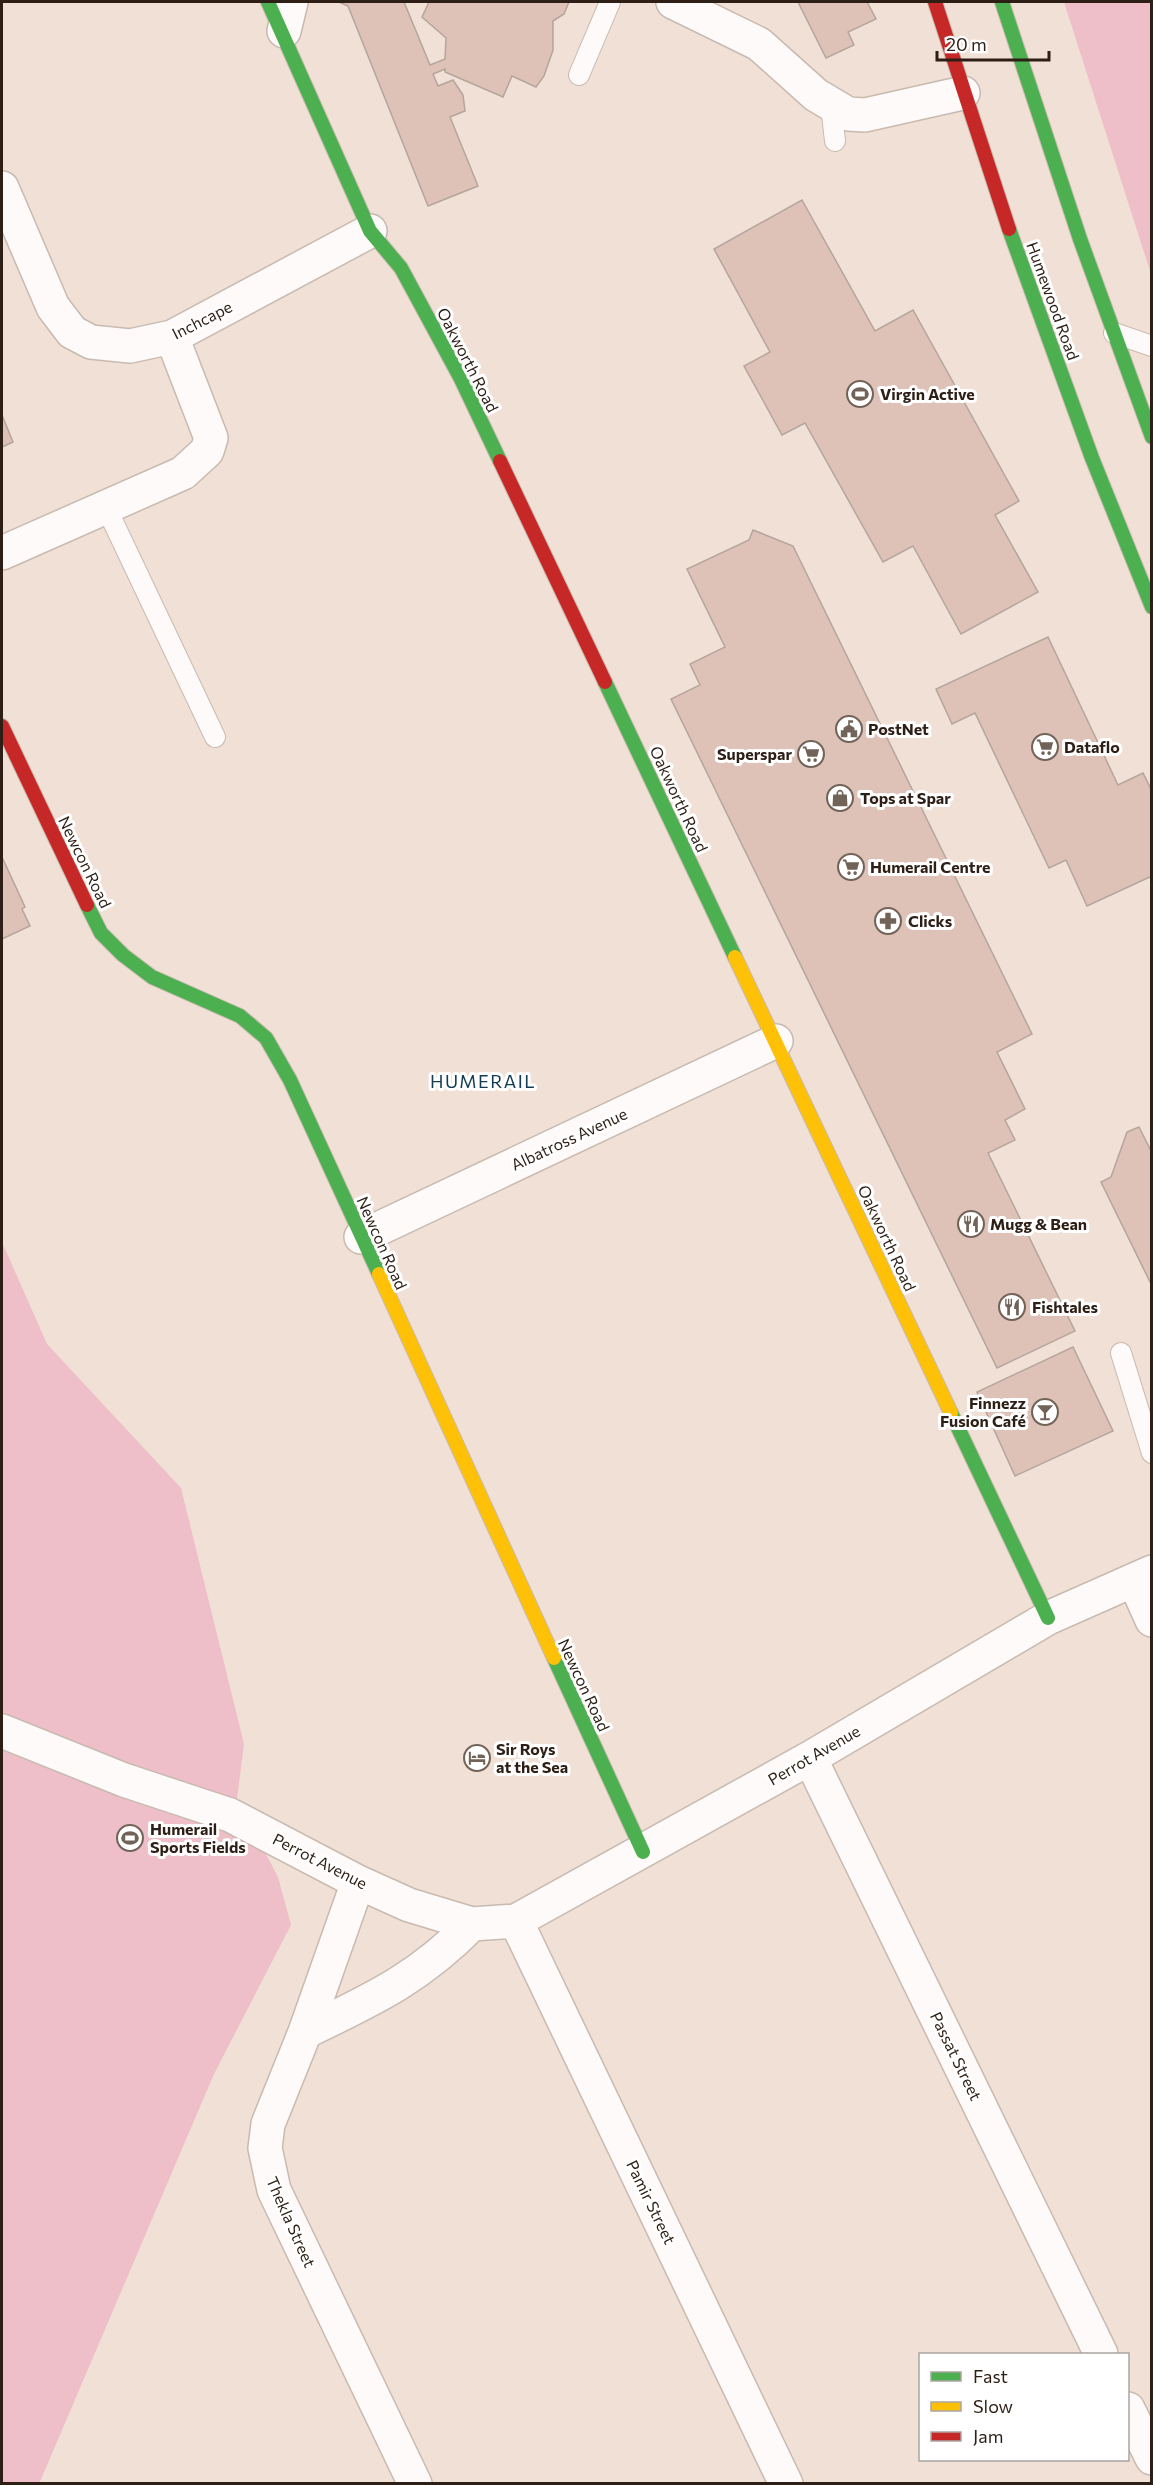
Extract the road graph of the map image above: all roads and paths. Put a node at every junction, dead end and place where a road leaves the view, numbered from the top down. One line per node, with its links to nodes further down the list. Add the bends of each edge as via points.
1 (268, 2): 6 (street, Oakworth Road)
2 (610, 2): 7 (lane)
3 (674, 2): 9 (street, via 759,45)
4 (935, 2): 8 (street, Humewood Road)
5 (1002, 2): 13 (street)
6 (287, 16): 12 (street, Oakworth Road, via 314,109)
7 (579, 75)
8 (963, 93): 9 (street, via 865,116); 19 (street, Humewood Road, via 1047,336)
9 (831, 106): 10 (lane)
10 (835, 141)
11 (2, 188): 14 (street, Inchcape, via 42,286 72,332 91,342 130,346)
12 (370, 231): 14 (street, Inchcape); 22 (street, Oakworth Road, via 401,268 461,380)
13 (1114, 333): 15 (lane); 16 (street)
14 (172, 338): 17 (street, via 211,438 207,451 183,473)
15 (1152, 346)
16 (1152, 437)
17 (106, 507): 18 (street); 21 (lane)
18 (2, 553)
19 (1152, 607)
20 (2, 726): 23 (street, Newcon Road, via 100,933 152,977 240,1016 266,1038 306,1111)
21 (215, 737)
22 (776, 1041): 23 (street, Albatross Avenue); 27 (street, Oakworth Road)
23 (361, 1237): 31 (street, Newcon Road)
24 (1121, 1353): 25 (lane)
25 (1152, 1453)
26 (1143, 1576): 27 (street, Perrot Avenue); 28 (street)
27 (1048, 1618): 30 (street, Perrot Avenue)
28 (1152, 1620)
29 (2, 1731): 32 (street, Perrot Avenue, via 124,1780 230,1815)
30 (810, 1758): 31 (street, Perrot Avenue); 36 (street, Passat Street)
31 (643, 1852): 33 (street, Perrot Avenue)
32 (358, 1882): 34 (street, Perrot Avenue, via 409,1905); 35 (street, Thekla Street)
33 (516, 1921): 34 (street, Perrot Avenue); 40 (street, Pamir Street)
34 (472, 1924): 35 (street, via 423,1969 390,1991)
35 (305, 2032): 39 (street, Thekla Street, via 268,2124 267,2168 273,2190)
36 (1100, 2353)
37 (1129, 2411): 38 (street)
38 (1152, 2458)
39 (415, 2484)
40 (786, 2484)

